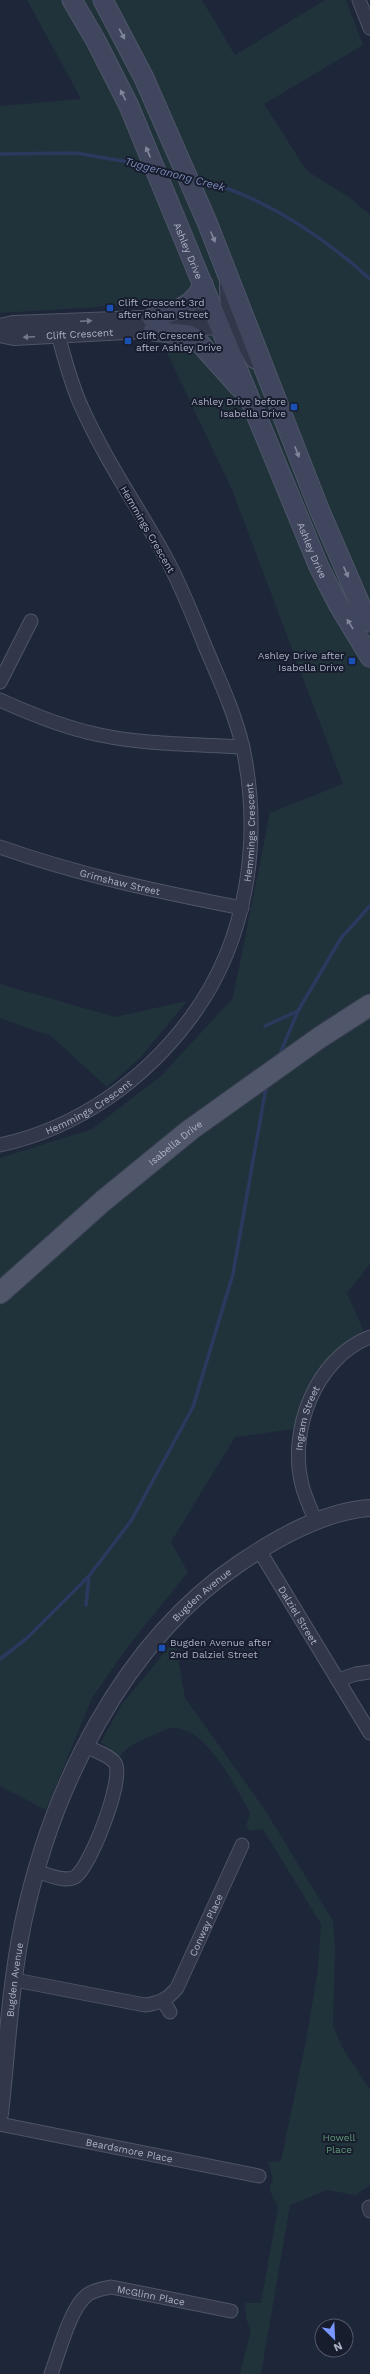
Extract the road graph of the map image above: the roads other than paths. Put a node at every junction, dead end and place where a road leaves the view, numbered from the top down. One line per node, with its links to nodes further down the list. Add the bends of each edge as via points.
1 (72, 0): 6 (main road, Ashley Drive, one-way to 1, via 139,130 96,40)
2 (102, 0): 5 (main road, one-way to 5, via 144,78)
3 (359, 0): 4 (street)
4 (370, 28)
5 (226, 269): 7 (street, via 230,302); 13 (main road)
6 (203, 284): 7 (main road, Ashley Drive); 8 (main road, via 200,294 192,302)
7 (220, 321): 8 (street, Clift Crescent); 12 (main road, Ashley Drive); 13 (street, via 235,327)
8 (152, 325): 10 (street, Clift Crescent); 12 (main road, via 189,335 196,340)
9 (0, 327): 10 (street, Clift Crescent, via 13,324)
10 (56, 329): 11 (street, Clift Crescent, one-way to 11, via 14,337); 19 (street, Hemmings Crescent, via 81,406 93,432 182,589)
11 (0, 334)
12 (249, 398): 16 (main road, Ashley Drive, one-way to 12, via 319,567)
13 (280, 405): 15 (main road, one-way to 15, via 340,560)
14 (31, 621): 17 (street)
15 (370, 622)
16 (370, 657)
17 (0, 682)
18 (0, 700): 19 (street, via 37,716 100,735 143,742)
19 (243, 746): 21 (street, Hemmings Crescent, via 251,829 249,869)
20 (0, 847): 21 (street, Grimshaw Street, via 88,875)
21 (242, 908): 23 (street, Hemmings Crescent, via 231,943 212,985 199,1006 155,1060 120,1090 70,1120 35,1136)
22 (368, 1008): 24 (main road, Isabella Drive, via 319,1038 236,1096 140,1170)
23 (0, 1145)
24 (0, 1293)
25 (370, 1337): 27 (street, Ingram Street, via 338,1358 323,1375 308,1407 299,1445 300,1471)
26 (370, 1508): 27 (street, Bugden Avenue)
27 (316, 1522): 28 (street, Bugden Avenue)
28 (259, 1550): 30 (street, Dalziel Street); 32 (street, Bugden Avenue, via 194,1599 166,1628 136,1666)
29 (370, 1672): 30 (street)
30 (338, 1680): 31 (street, Dalziel Street)
31 (370, 1733)
32 (86, 1746): 34 (street, Bugden Avenue, via 58,1806); 34 (street, via 110,1758 118,1770 114,1791 98,1839 83,1869 75,1876 61,1878)
33 (242, 1845): 36 (street, Conway Place, via 177,1988)
34 (36, 1871): 35 (street, Bugden Avenue, via 23,1924)
35 (15, 1980): 36 (street, via 139,2004); 38 (street, Bugden Avenue)
36 (163, 2001): 37 (street)
37 (170, 2012)
38 (4, 2053): 39 (street, Bugden Avenue)
39 (0, 2114)
40 (0, 2124): 41 (street, Beardsmore Place)
41 (259, 2176)
42 (232, 2311): 43 (street, McGlinn Place, via 111,2287 98,2289 86,2296 78,2306)
43 (51, 2374)

